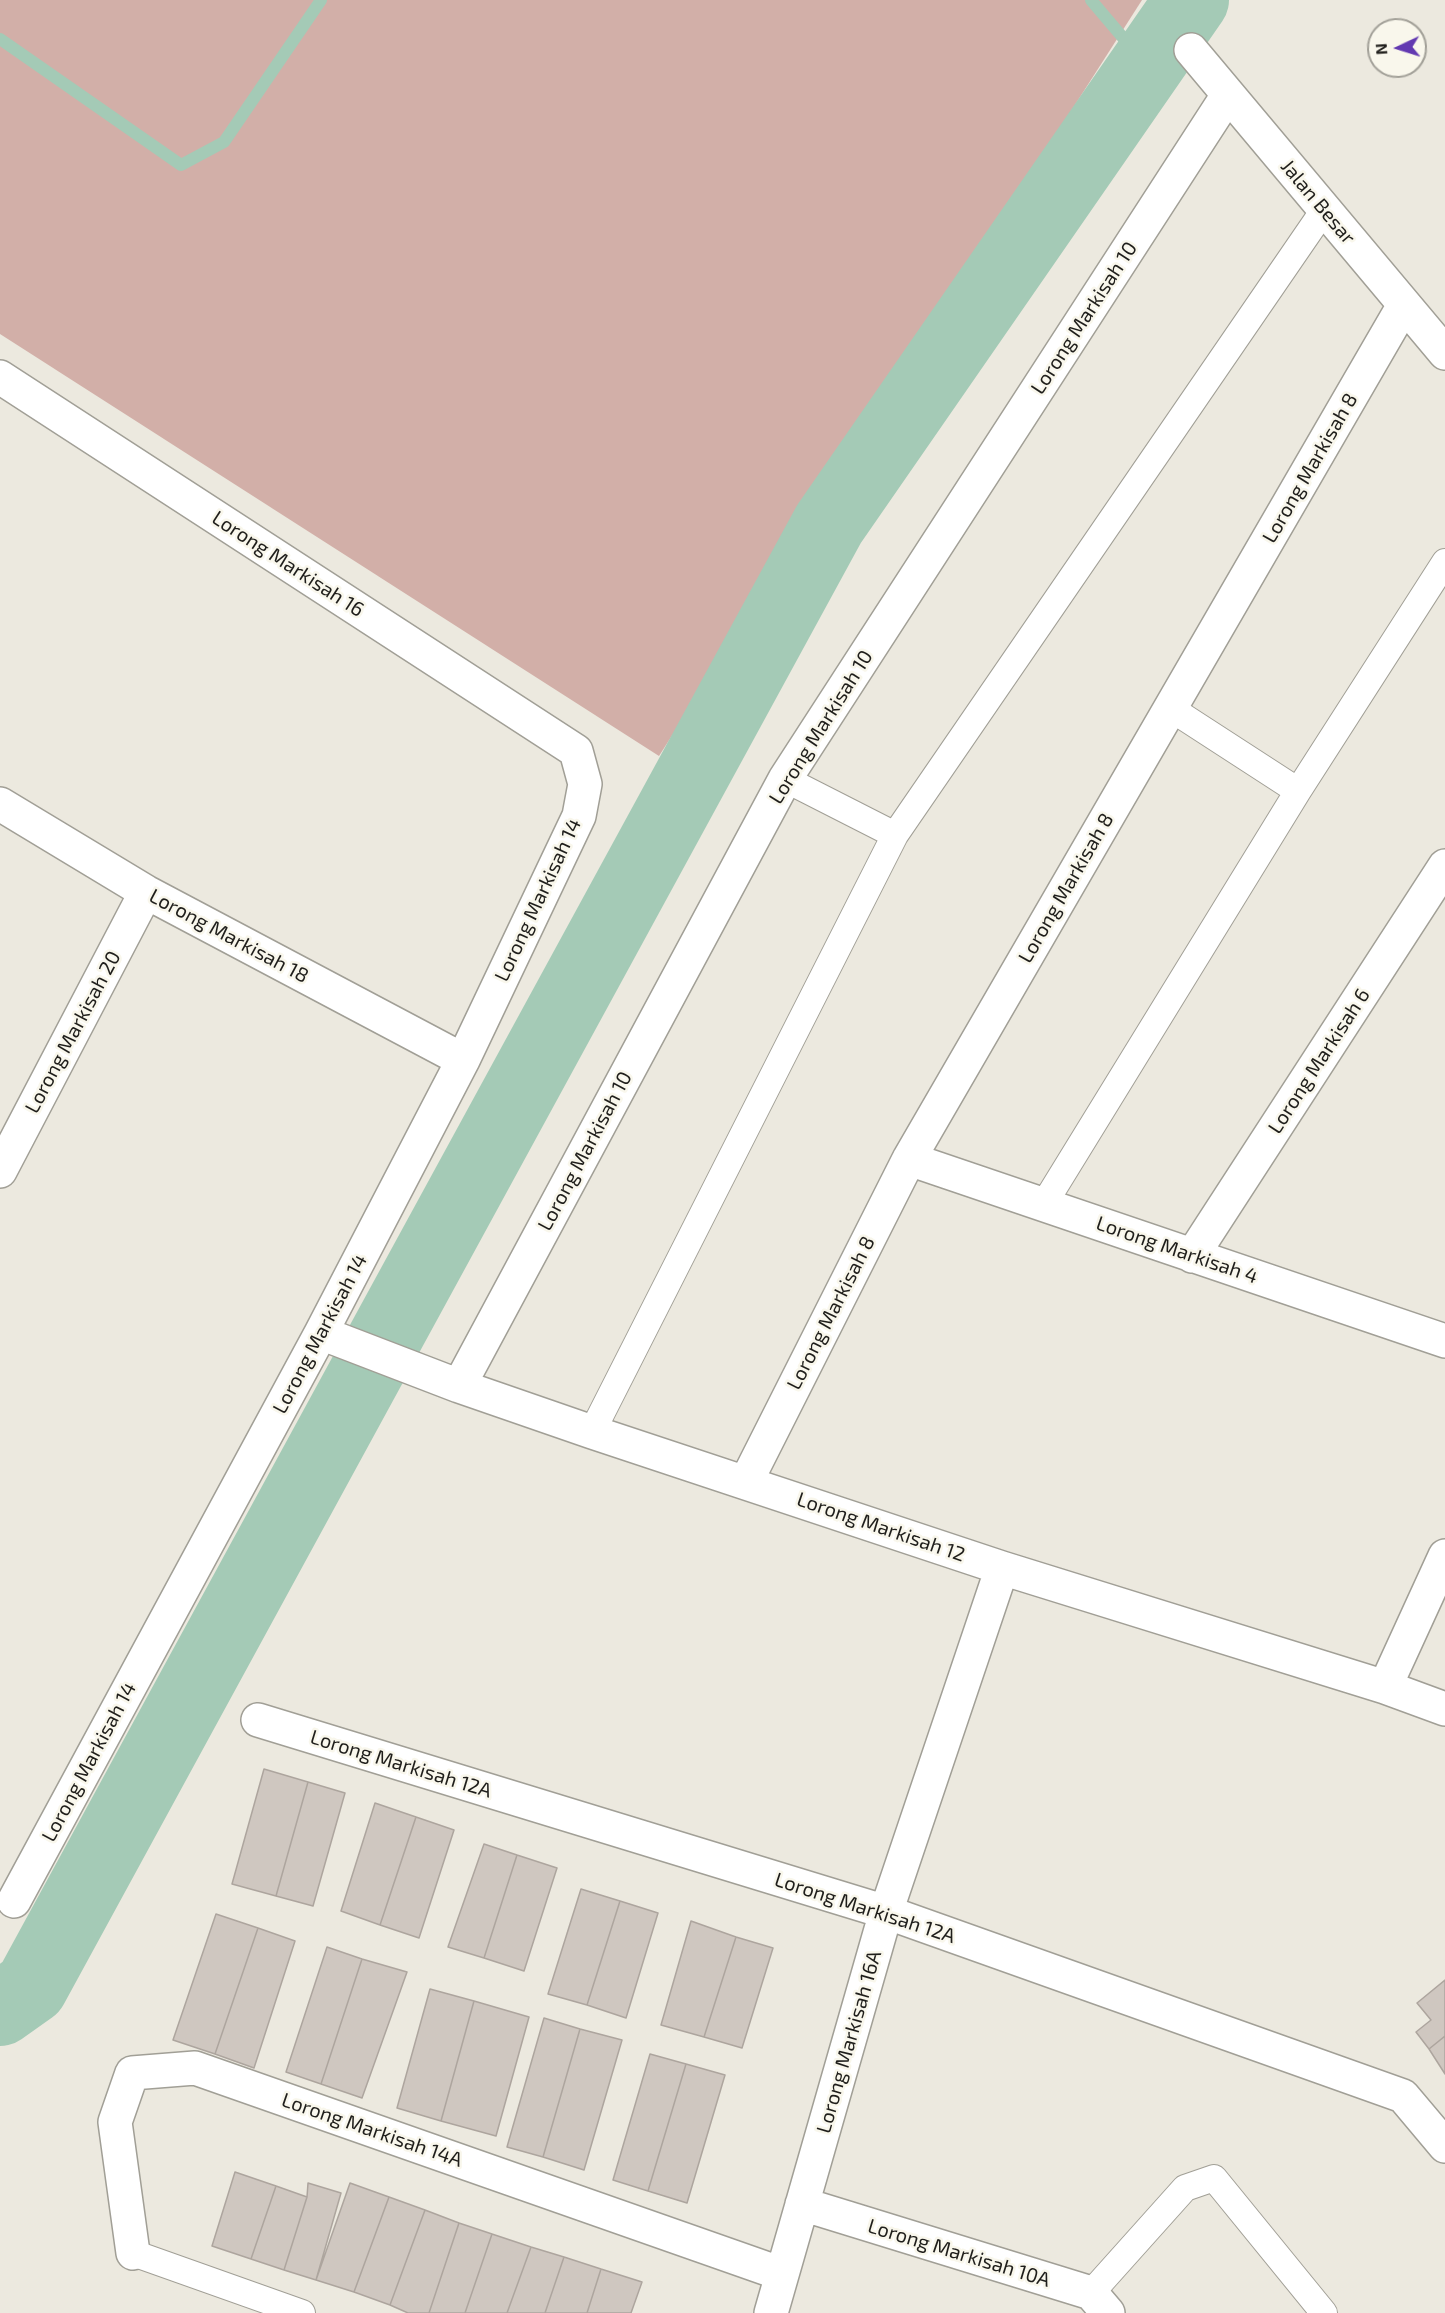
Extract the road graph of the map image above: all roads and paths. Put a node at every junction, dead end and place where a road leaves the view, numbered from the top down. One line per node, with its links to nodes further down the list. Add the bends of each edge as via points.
1 (1191, 50): 2 (street, Jalan Besar)
2 (1228, 95): 3 (street, Jalan Besar); 10 (street, Lorong Markisah 10)
3 (1324, 210): 4 (street, Jalan Besar); 13 (lane)
4 (1404, 305): 5 (street, Jalan Besar); 8 (street, Lorong Markisah 8)
5 (1445, 353)
6 (0, 377): 9 (street, Lorong Markisah 16)
7 (1445, 562): 11 (lane)
8 (1170, 708): 11 (lane); 17 (street, Lorong Markisah 8)
9 (576, 752): 16 (street, Lorong Markisah 14, via 585,784 579,816)
10 (784, 779): 13 (lane); 23 (street, Lorong Markisah 10)
11 (1298, 791): 19 (lane)
12 (0, 804): 15 (street, Lorong Markisah 18)
13 (895, 835): 24 (lane)
14 (1445, 866): 20 (street, Lorong Markisah 6)
15 (146, 892): 16 (street, Lorong Markisah 18); 18 (street, Lorong Markisah 20)
16 (463, 1060): 21 (street, Lorong Markisah 14)
17 (909, 1159): 19 (street, Lorong Markisah 4); 25 (street, Lorong Markisah 8)
18 (0, 1171)
19 (1044, 1204): 20 (street, Lorong Markisah 4)
20 (1192, 1256): 22 (street, Lorong Markisah 4)
21 (335, 1339): 23 (street, Lorong Markisah 12); 31 (street, Lorong Markisah 14)
22 (1445, 1341)
23 (459, 1386): 24 (street, Lorong Markisah 12)
24 (592, 1432): 25 (street, Lorong Markisah 12)
25 (746, 1482): 27 (street, Lorong Markisah 12)
26 (1445, 1556): 28 (street)
27 (1002, 1568): 28 (street, Lorong Markisah 12); 32 (street, Lorong Markisah 16A)
28 (1385, 1687): 29 (street, Lorong Markisah 12)
29 (1445, 1709)
30 (258, 1720): 32 (street, Lorong Markisah 12A)
31 (14, 1902)
32 (886, 1912): 33 (street, Lorong Markisah 12A, via 1403,2096); 34 (street, Lorong Markisah 16A)
33 (1445, 2146)
34 (802, 2205): 36 (street, Lorong Markisah 16A); 37 (street, Lorong Markisah 10A)
35 (133, 2253): 36 (street, Lorong Markisah 14A, via 115,2122 132,2073 195,2068); 38 (lane)
36 (782, 2274): 39 (street, Lorong Markisah 16A)
37 (1090, 2306): 40 (lane, via 1185,2188 1214,2178)
38 (302, 2313)
39 (771, 2313)
40 (1324, 2313)

